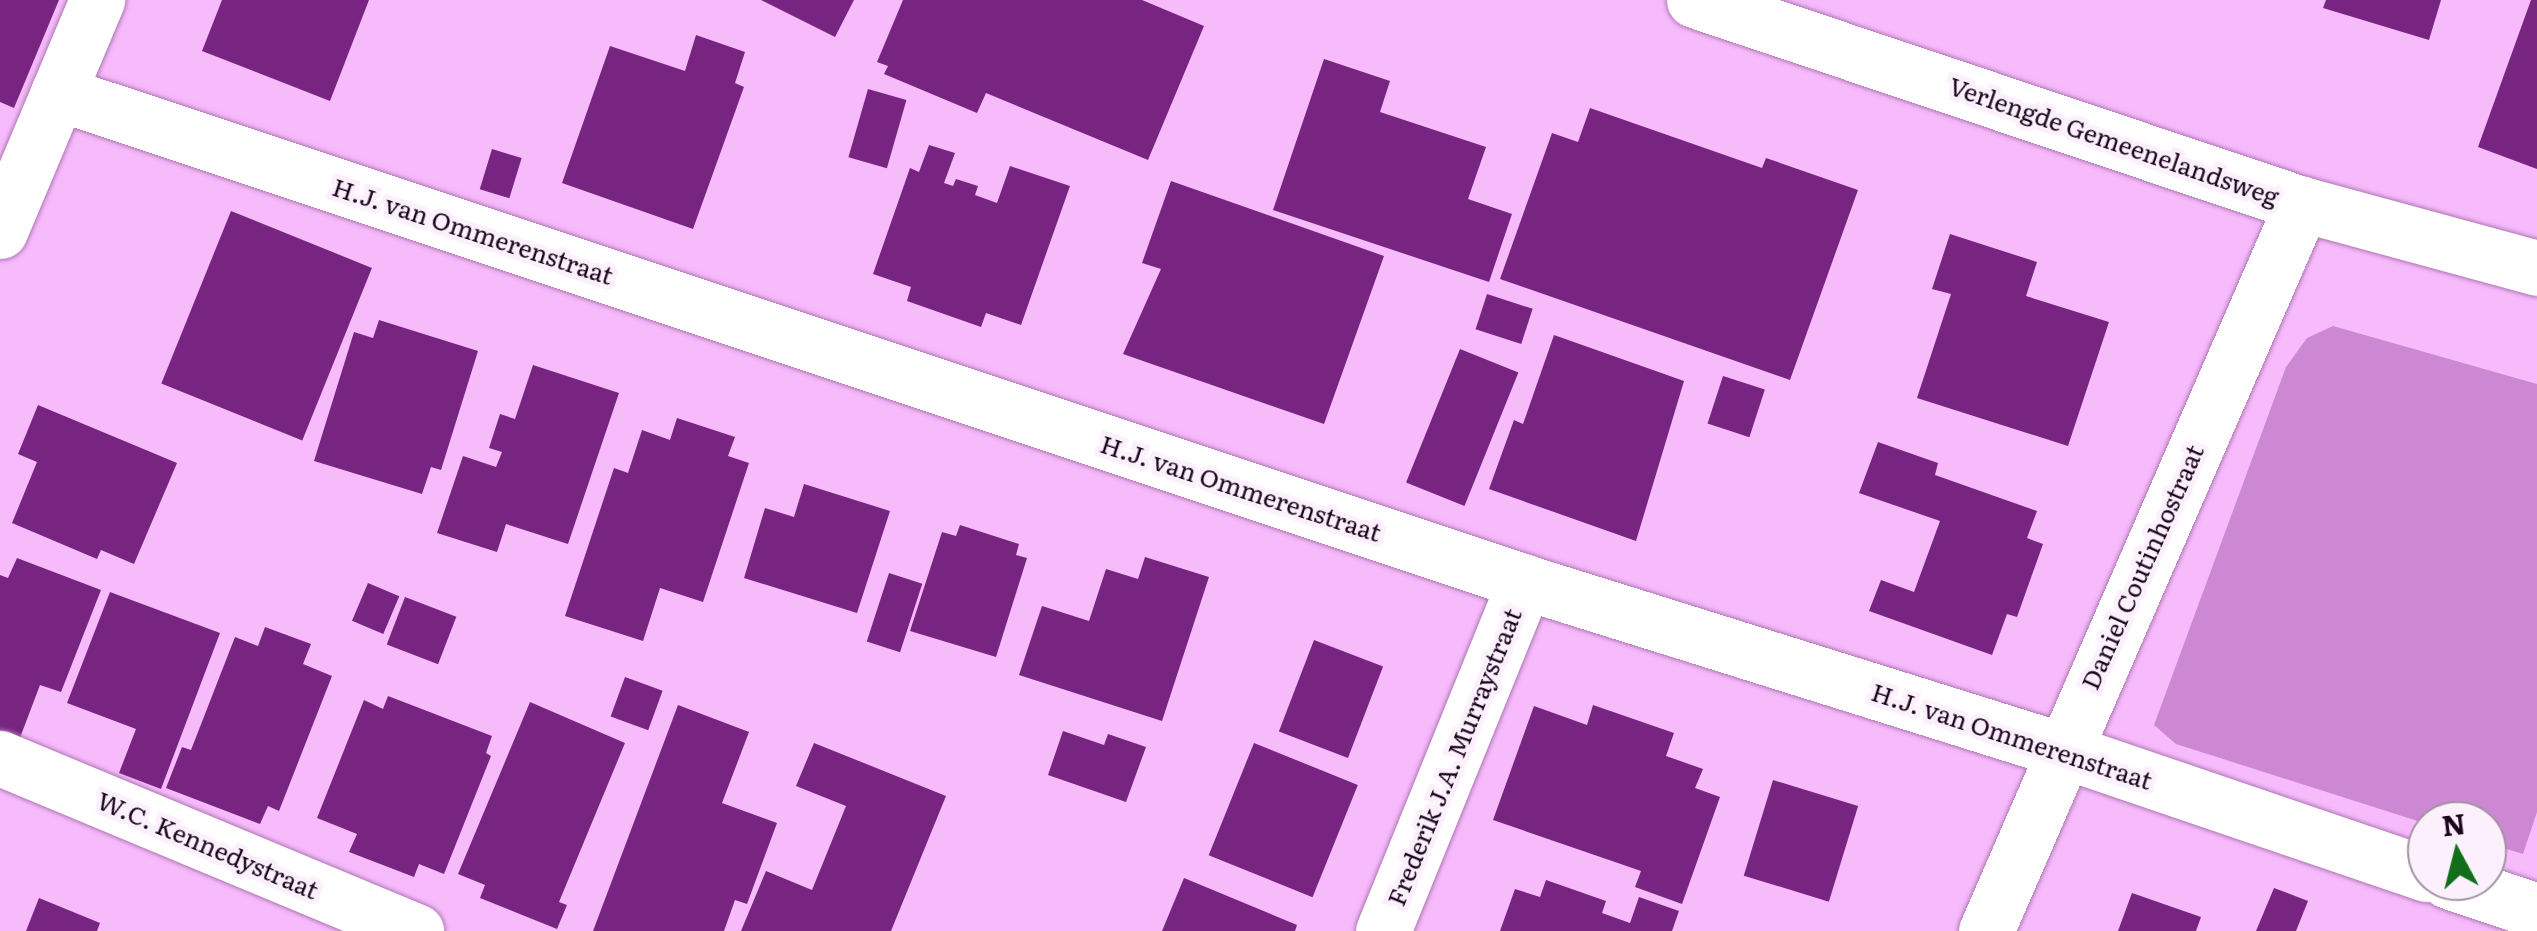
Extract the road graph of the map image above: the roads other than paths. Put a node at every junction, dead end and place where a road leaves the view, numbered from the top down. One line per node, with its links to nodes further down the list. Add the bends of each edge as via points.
1 (97, 0): 3 (street)
2 (1694, 0): 4 (street, Verlengde Gemeenelandsweg)
3 (58, 93): 5 (street); 7 (street, H.J. van Ommerenstraat)
4 (2302, 204): 6 (street, Verlengde Gemeenelandsweg); 8 (street, Daniel Coutinhostraat)
5 (0, 232)
6 (2537, 268)
7 (1525, 582): 8 (street, H.J. van Ommerenstraat); 14 (street, Frederik J.A. Murraystraat)
8 (2062, 750): 10 (street, H.J. van Ommerenstraat); 15 (street, Daniel Coutinhostraat)
9 (0, 758): 13 (street, W.C. Kennedystraat)
10 (2407, 867)
11 (2507, 901): 12 (street)
12 (2537, 911)
13 (416, 931)
14 (1383, 931)
15 (1986, 931)

